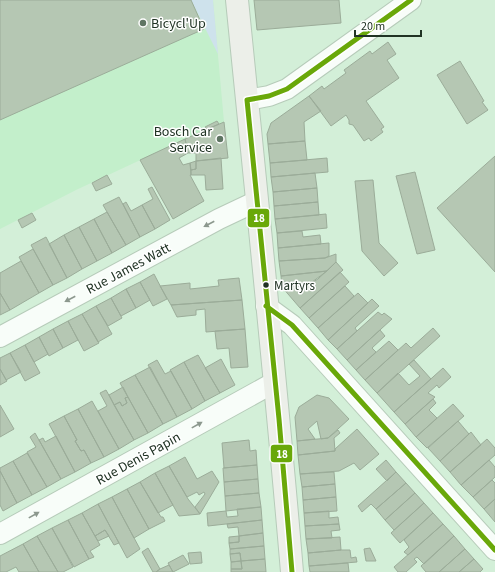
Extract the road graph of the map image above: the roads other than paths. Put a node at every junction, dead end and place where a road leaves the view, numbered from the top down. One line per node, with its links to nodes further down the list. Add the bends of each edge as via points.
1 (237, 0): 3 (street)
2 (411, 0): 3 (street, via 287,89)
3 (247, 100): 4 (street)
4 (257, 201): 5 (street); 6 (street, Rue James Watt, one-way to 6)
5 (266, 306): 7 (street); 9 (street, via 292,326)
6 (0, 337)
7 (275, 382): 8 (street, Rue Denis Papin, one-way to 7); 10 (street)
8 (0, 534)
9 (495, 550)
10 (292, 572)

